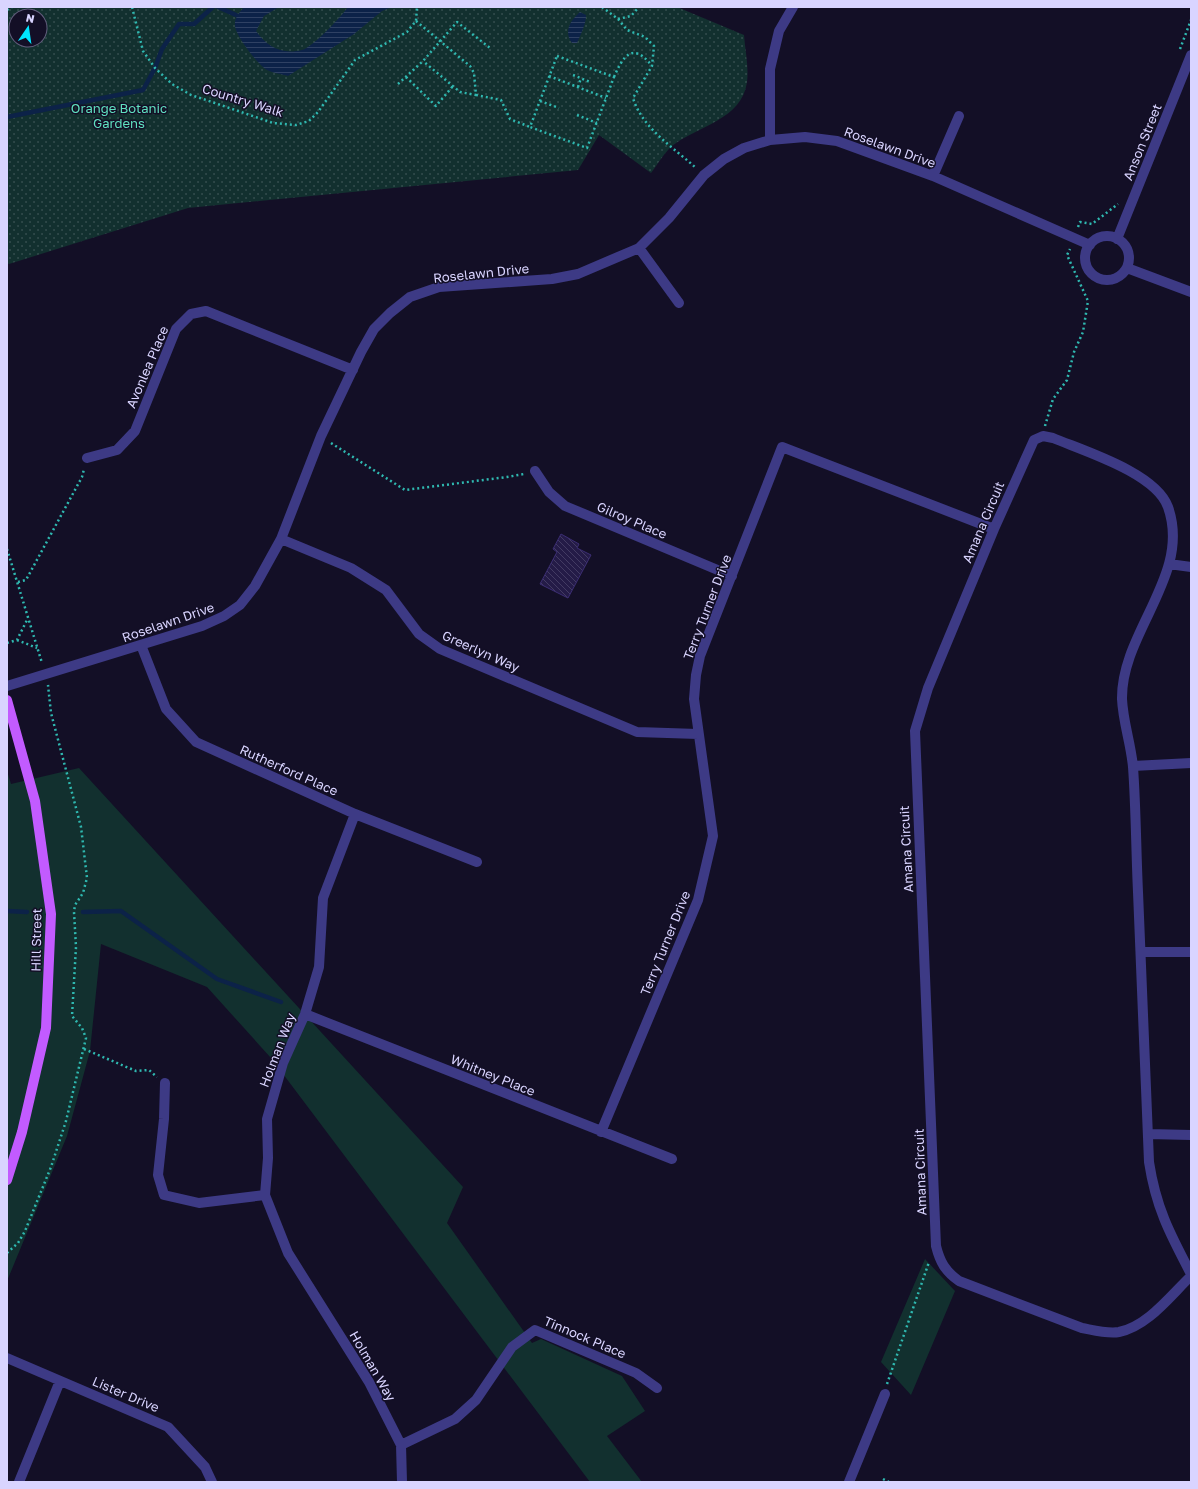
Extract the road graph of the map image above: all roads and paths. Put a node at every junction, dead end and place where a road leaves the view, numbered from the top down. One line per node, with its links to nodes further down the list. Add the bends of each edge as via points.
1 (12, 7): 7 (path)
2 (132, 7): 10 (path, Country Walk, via 144,51 155,68 172,84 191,95 212,102 273,122 296,125 309,121 318,112 355,60 407,32)
3 (417, 7): 10 (path)
4 (602, 7): 8 (path)
5 (639, 7): 8 (path, via 631,16)
6 (793, 7): 34 (street, via 779,32 770,69)
7 (7, 10)
8 (618, 19): 16 (path, via 627,30 645,37 654,46)
9 (1191, 20): 14 (path)
10 (416, 21): 11 (path)
11 (439, 42): 12 (path, via 457,22); 15 (path); 26 (path, via 470,66 474,73)
12 (490, 48)
13 (1191, 55): 39 (street, Anson Street)
14 (1177, 56)
15 (423, 61): 19 (path); 24 (path)
16 (652, 66): 20 (path, via 645,56 627,54 620,61); 35 (path, via 633,98 636,110 646,124)
17 (573, 75): 21 (path)
18 (549, 76): 20 (path, via 557,56); 25 (path); 28 (path)
19 (406, 77): 23 (path); 24 (path, via 436,106)
20 (614, 77): 27 (path)
21 (581, 78): 22 (path); 25 (path)
22 (590, 82)
23 (398, 84)
24 (453, 86): 26 (path, via 460,92)
25 (578, 87): 27 (path)
26 (476, 95): 33 (path, via 501,100 510,119)
27 (606, 98): 32 (path)
28 (540, 101): 29 (path); 33 (path)
29 (559, 108)
30 (577, 115): 32 (path)
31 (959, 116): 36 (street)
32 (597, 123): 33 (path, via 588,148)
33 (530, 127)
34 (770, 140): 35 (street, Roselawn Drive, via 744,148 724,159); 36 (street, Roselawn Drive, via 805,137 837,141)
35 (704, 176): 41 (street, Roselawn Drive, via 669,218)
36 (933, 176): 38 (street, Roselawn Drive)
37 (1120, 202): 38 (path, via 1092,224 1080,222)
38 (1074, 236): 40 (street, Roselawn Drive); 47 (path, via 1068,256 1088,301 1083,332 1074,352 1067,380 1053,399)
39 (1117, 238): 40 (street, via 1105,236 1094,240); 42 (street, via 1128,251)
40 (1090, 245): 42 (street, via 1085,258 1087,266 1099,278 1115,278)
41 (639, 248): 44 (street); 45 (street, Roselawn Drive, via 578,274 552,279 439,287 410,296 374,329)
42 (1127, 268): 43 (street)
43 (1191, 292)
44 (679, 303)
45 (353, 370): 46 (street, Roselawn Drive); 48 (street, Avonlea Place, via 206,311 191,314 176,329 135,431 117,450)
46 (321, 436): 49 (path, via 405,490); 51 (street, Roselawn Drive)
47 (1043, 436): 50 (street, Amana Circuit, via 1034,440); 53 (street, Amana Circuit, via 1136,473 1152,486 1168,505 1173,534)
48 (87, 458): 56 (path, via 82,477 26,580)
49 (535, 471): 55 (street, Gilroy Place, via 549,492 565,506)
50 (994, 529): 55 (street, Terry Turner Drive, via 782,447); 82 (street, Amana Circuit, via 926,696 915,731)
51 (281, 539): 60 (street, Roselawn Drive, via 255,586 240,605 202,626); 65 (street, Greerlyn Way, via 351,568 386,590 419,634 440,649 637,732)
52 (7, 549): 56 (path)
53 (1169, 564): 54 (street); 67 (street, Amana Circuit, via 1137,638 1125,677 1122,699)
54 (1191, 567)
55 (732, 576): 65 (street, Terry Turner Drive, via 700,656 696,674 694,699)
56 (18, 582): 57 (path)
57 (28, 618): 58 (path); 61 (path)
58 (17, 640): 59 (path); 61 (path)
59 (7, 643)
60 (141, 645): 62 (street, Roselawn Drive); 68 (street, Rutherford Place, via 166,709 196,742)
61 (37, 649): 62 (path)
62 (46, 675): 63 (street, Roselawn Drive); 73 (path, via 51,713 81,827 87,878 74,912 76,947 72,1016 85,1032)
63 (7, 686)
64 (7, 700): 79 (main road, Hill Street, via 35,801 51,914 46,1028 22,1132)
65 (698, 734): 75 (street, Terry Turner Drive, via 713,836 698,900)
66 (1191, 763): 67 (street)
67 (1132, 766): 70 (street, Amana Circuit)
68 (355, 814): 69 (street, Rutherford Place); 72 (street, Holman Way, via 323,898 319,967)
69 (477, 862)
70 (1141, 952): 71 (street); 76 (street, Amana Circuit)
71 (1191, 952)
72 (305, 1014): 75 (street, Whitney Place); 80 (street, Holman Way, via 283,1063 266,1119 268,1158)
73 (84, 1049): 74 (path, via 136,1071 149,1070); 81 (path, via 66,1121 51,1167 25,1231 18,1243)
74 (165, 1083): 80 (street, via 158,1176 164,1195 199,1203)
75 (601, 1132): 78 (street, Whitney Place)
76 (1148, 1134): 77 (street); 83 (street, Amana Circuit, via 1152,1187 1160,1211)
77 (1191, 1135)
78 (672, 1159)
79 (7, 1180)
80 (265, 1195): 88 (street, Holman Way, via 288,1253 369,1382)
81 (7, 1253)
82 (938, 1254): 83 (street, Amana Circuit, via 939,1261 959,1281 1082,1328 1100,1331 1117,1332 1133,1328); 87 (path, via 930,1259)
83 (1191, 1275)
84 (7, 1358): 85 (street, Lister Drive)
85 (60, 1380): 90 (street); 91 (street, Lister Drive, via 168,1427 205,1467)
86 (656, 1388): 88 (street, Tinnock Place, via 636,1373 535,1330 512,1348 476,1400 455,1419)
87 (885, 1394): 93 (street)
88 (401, 1445): 92 (street, Holman Way)
89 (884, 1479): 94 (path)
90 (19, 1482)
91 (212, 1482)
92 (402, 1482)
93 (849, 1482)
94 (889, 1482)

